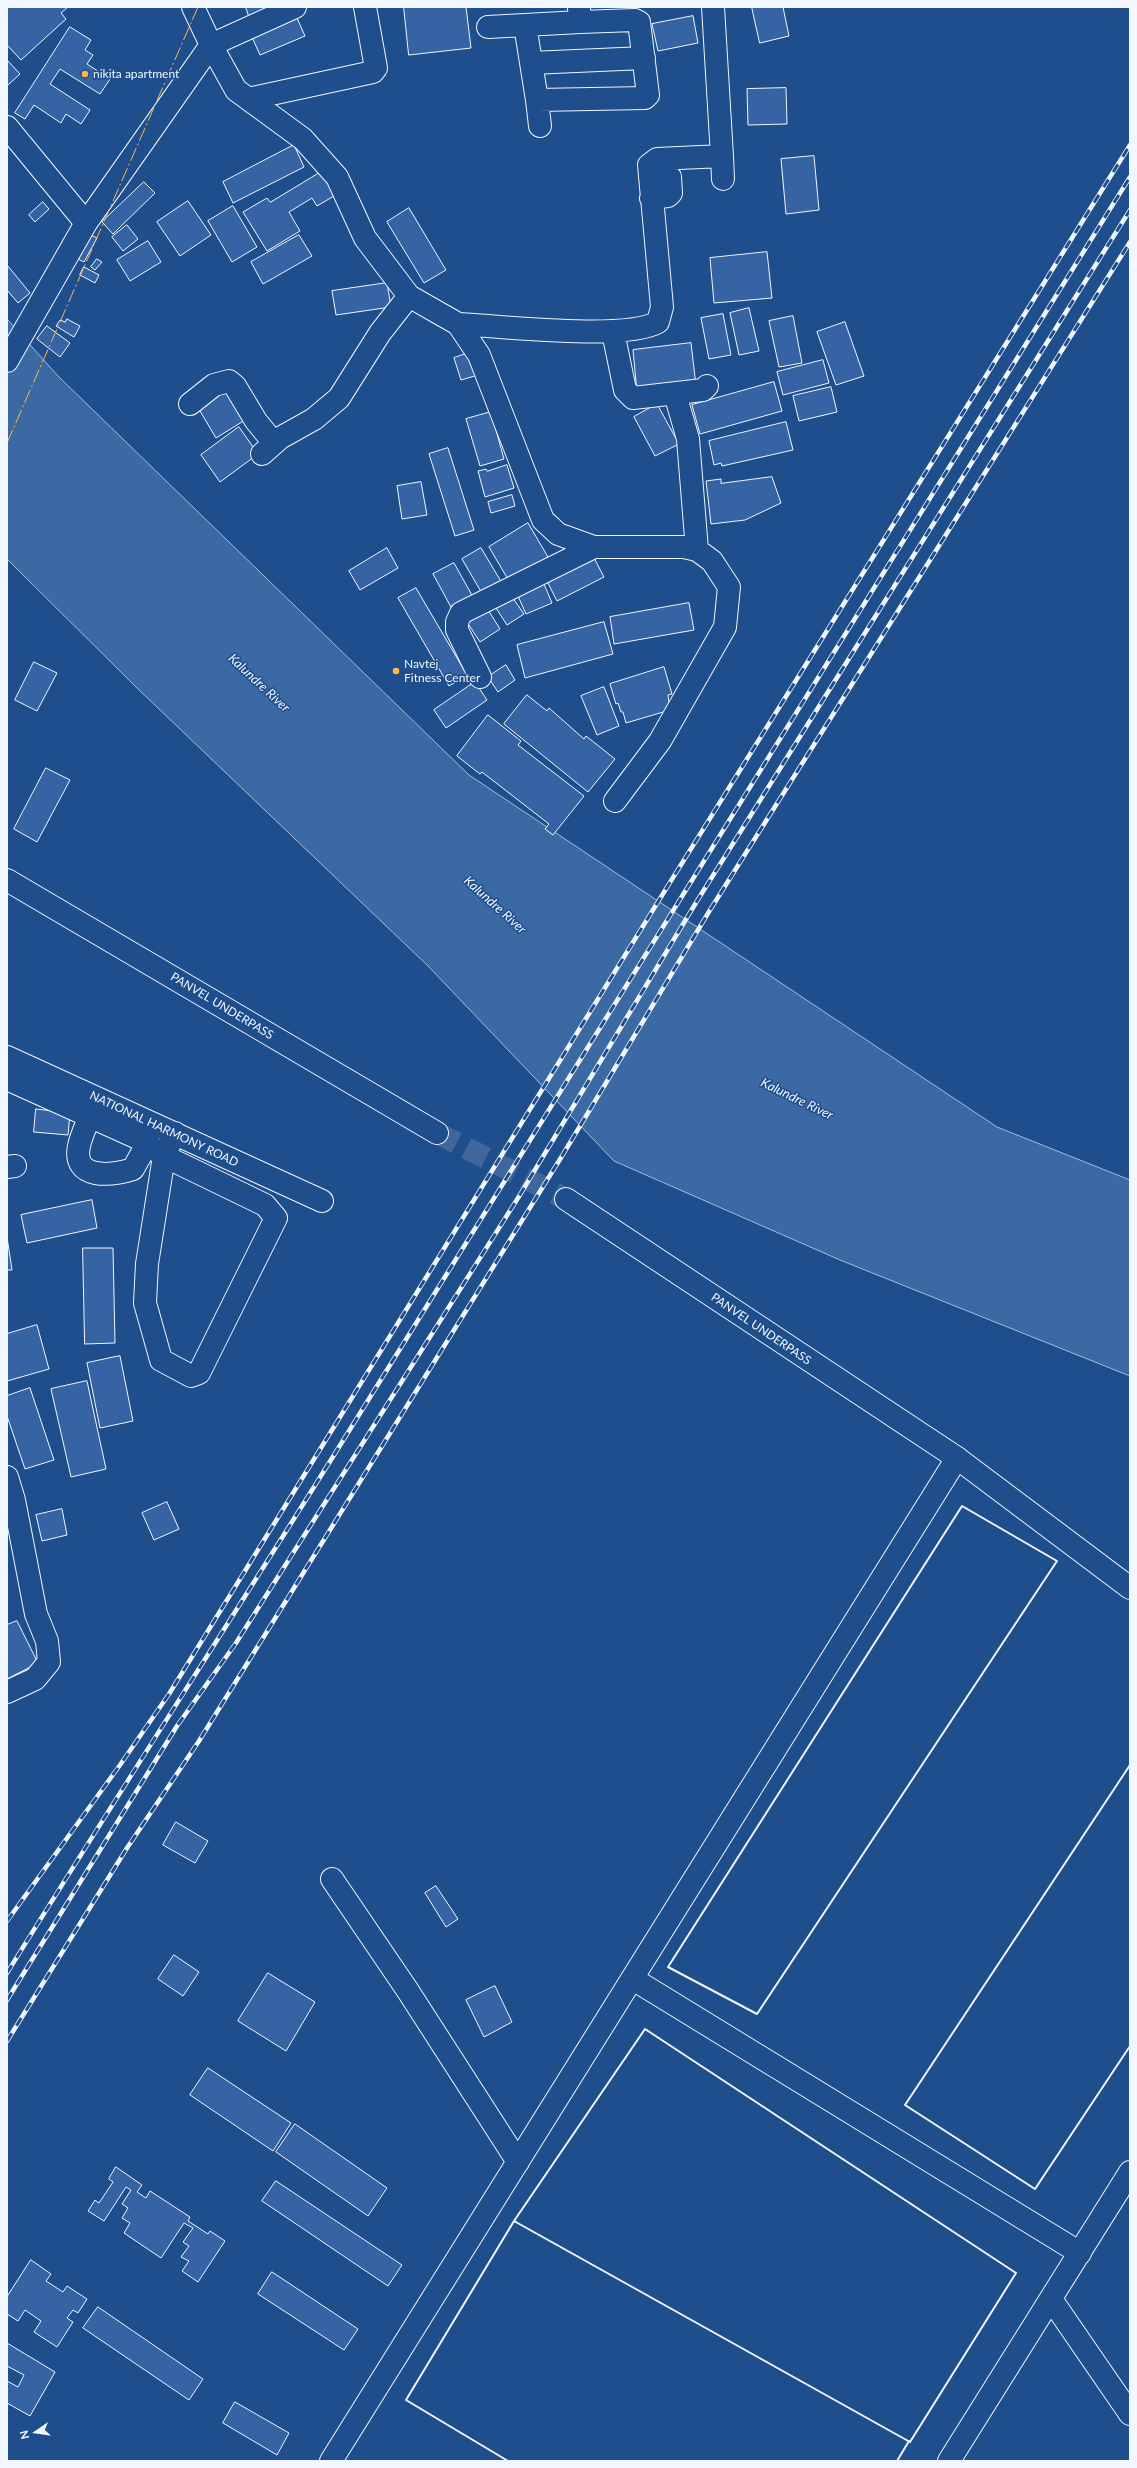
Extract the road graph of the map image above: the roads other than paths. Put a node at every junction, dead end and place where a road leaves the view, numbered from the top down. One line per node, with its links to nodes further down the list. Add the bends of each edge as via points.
1 (193, 7): 8 (street)
2 (295, 7): 8 (street)
3 (365, 7): 11 (street, via 376,68 373,72)
4 (713, 7): 15 (street)
5 (579, 15): 6 (street); 9 (street, via 639,22)
6 (526, 25): 7 (street); 10 (street)
7 (488, 27)
8 (211, 45): 11 (street, via 236,90); 17 (street)
9 (644, 58): 10 (street); 12 (street, via 648,94 645,98)
10 (531, 63): 12 (street)
11 (248, 99): 18 (street, via 303,139 337,177 366,238)
12 (537, 100): 13 (street)
13 (540, 126)
14 (7, 127): 17 (street)
15 (722, 156): 16 (street); 20 (street, via 657,159 649,165 662,307 658,322 649,327)
16 (723, 179)
17 (86, 222): 21 (street)
18 (409, 296): 19 (street); 24 (street, via 380,333 339,398 314,420 268,448 236,386 229,382 214,385)
19 (458, 324): 20 (street); 25 (street, via 479,356 543,520 558,534)
20 (613, 332): 23 (street, via 625,390 633,398)
21 (7, 362)
22 (707, 386): 23 (street, via 703,390)
23 (675, 394): 26 (street, via 688,438)
24 (190, 404)
25 (594, 547): 26 (street, via 684,547); 27 (street, via 461,613 457,630)
26 (697, 550): 28 (street, via 712,562 729,587 725,627 660,741)
27 (480, 677)
28 (615, 801)
29 (7, 880): 34 (street, PANVEL UNDERPASS)
30 (7, 1057): 33 (street, NATIONAL HARMONY ROAD)
31 (7, 1079): 32 (street)
32 (90, 1116): 35 (street); 35 (street, via 79,1146 78,1160 82,1166 100,1176 133,1169)
33 (175, 1133): 36 (street); 37 (street, NATIONAL HARMONY ROAD)
34 (437, 1133)
35 (147, 1144): 36 (street)
36 (164, 1156): 40 (street); 40 (street, via 147,1264 145,1303 161,1360 191,1376 199,1373 276,1218)
37 (276, 1180): 39 (street, NATIONAL HARMONY ROAD); 40 (street)
38 (566, 1199): 41 (street, PANVEL UNDERPASS)
39 (322, 1201)
40 (265, 1205)
41 (957, 1458): 43 (street, PANVEL UNDERPASS); 46 (street)
42 (7, 1477): 44 (street, via 14,1500 36,1614 47,1641 49,1662 35,1679)
43 (1130, 1588)
44 (7, 1692)
45 (332, 1879): 47 (street)
46 (633, 1979): 47 (street); 49 (street)
47 (518, 2162): 52 (street)
48 (1127, 2184): 49 (street)
49 (1080, 2253): 50 (street)
50 (1051, 2300): 51 (street); 53 (street)
51 (1130, 2414)
52 (330, 2461)
53 (949, 2461)

